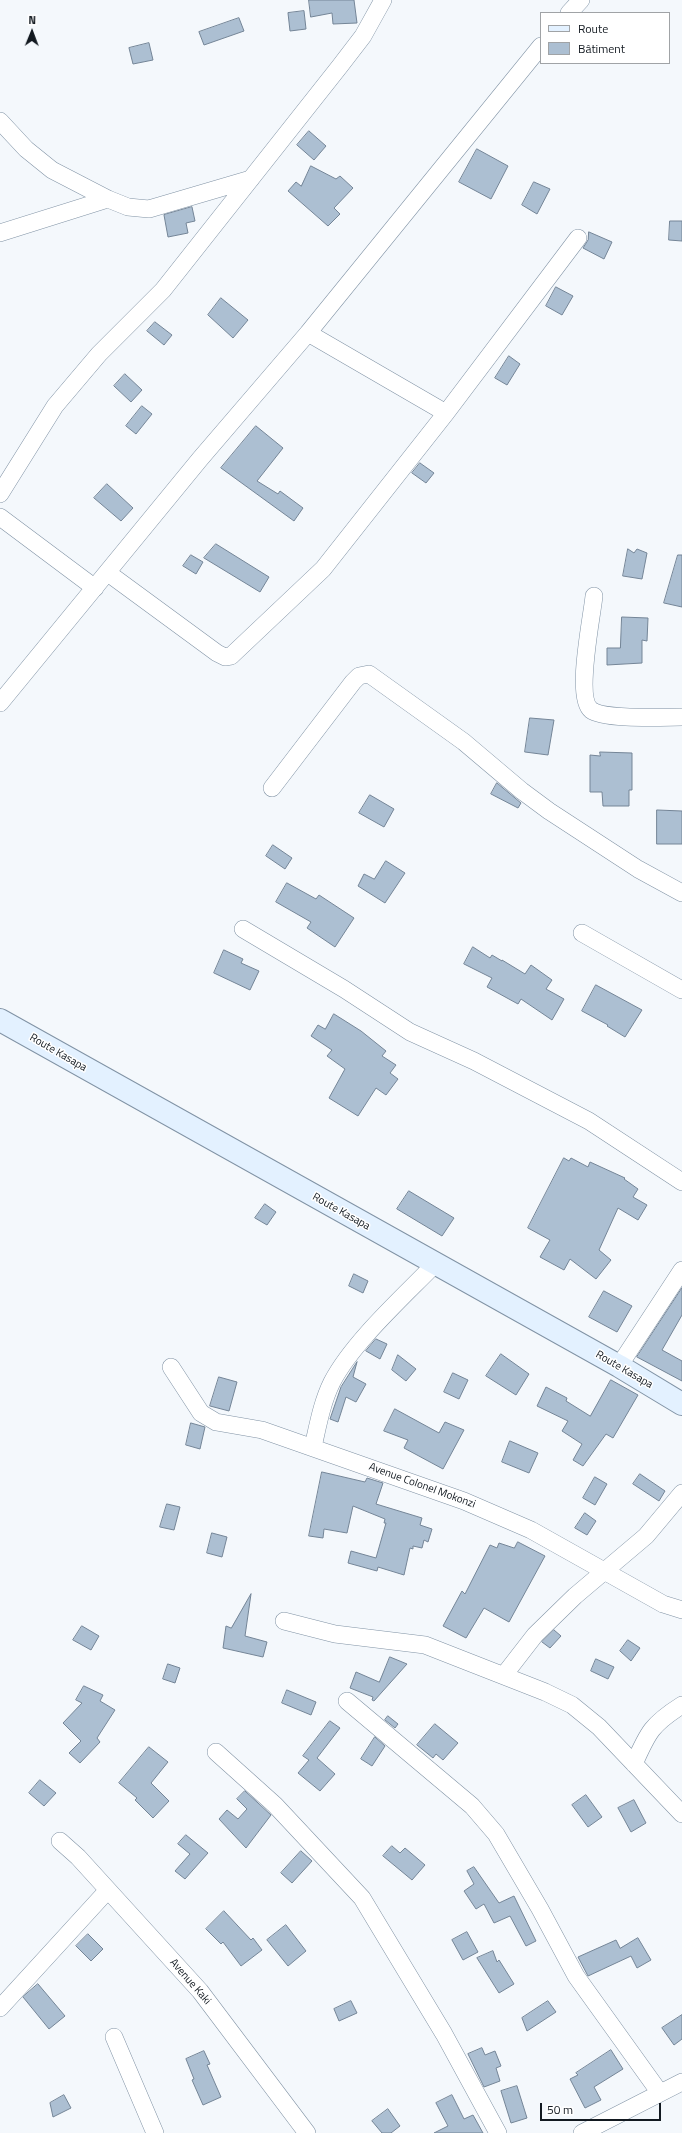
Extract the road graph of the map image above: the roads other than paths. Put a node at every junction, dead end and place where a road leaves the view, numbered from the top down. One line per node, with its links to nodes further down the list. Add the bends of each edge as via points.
1 (383, 0): 6 (street, via 363,36)
2 (581, 0): 3 (street)
3 (570, 12)
4 (540, 47): 10 (street)
5 (0, 121): 7 (street, via 26,149 52,170)
6 (251, 179): 7 (street, via 149,209 128,208); 12 (street, via 163,290 99,354 55,406)
7 (108, 199): 8 (street)
8 (0, 233)
9 (578, 238): 11 (street)
10 (308, 333): 11 (street); 14 (street, via 200,459)
11 (446, 413): 14 (street, via 322,569 231,656 217,654)
12 (0, 494)
13 (0, 518): 15 (street)
14 (108, 573): 15 (street)
15 (95, 588): 17 (street)
16 (594, 596): 18 (street, via 583,682 586,702 591,710 602,715)
17 (0, 703)
18 (682, 717)
19 (272, 788): 20 (street, via 353,682 360,676 369,674 464,742 549,811 638,869)
20 (682, 893)
21 (243, 929): 25 (street, via 410,1032 474,1061 589,1121)
22 (582, 933): 23 (street)
23 (682, 990)
24 (0, 1020): 26 (main road, Route Kasapa)
25 (682, 1182)
26 (434, 1264): 28 (main road, Route Kasapa); 31 (street, via 360,1343 332,1382 321,1410)
27 (682, 1270): 28 (street)
28 (619, 1366): 30 (main road, Route Kasapa)
29 (171, 1367): 31 (street, Avenue Colonel Mokonzi, via 201,1413 216,1422 262,1430)
30 (682, 1404)
31 (313, 1447): 33 (street, Avenue Colonel Mokonzi, via 464,1501 531,1530)
32 (682, 1493): 33 (street, via 646,1536)
33 (606, 1571): 34 (street, Avenue Colonel Mokonzi, via 663,1604); 36 (street, via 535,1634)
34 (682, 1610)
35 (284, 1621): 36 (street, via 335,1634 425,1645)
36 (504, 1675): 40 (street, via 572,1705 599,1727)
37 (347, 1701): 47 (street, via 472,1806 496,1834 576,1976)
38 (682, 1705): 40 (street, via 662,1717 647,1735)
39 (216, 1752): 50 (street, via 275,1805 362,1898 444,2034)
40 (634, 1764): 41 (street)
41 (682, 1814)
42 (60, 1841): 43 (street, Avenue Kaki, via 78,1857)
43 (107, 1891): 44 (street); 49 (street, Avenue Kaki, via 200,1991)
44 (0, 2008)
45 (114, 2037): 48 (street)
46 (682, 2082): 47 (street)
47 (660, 2094): 51 (street)
48 (155, 2133)
49 (306, 2133)
50 (498, 2133)
51 (582, 2133)

